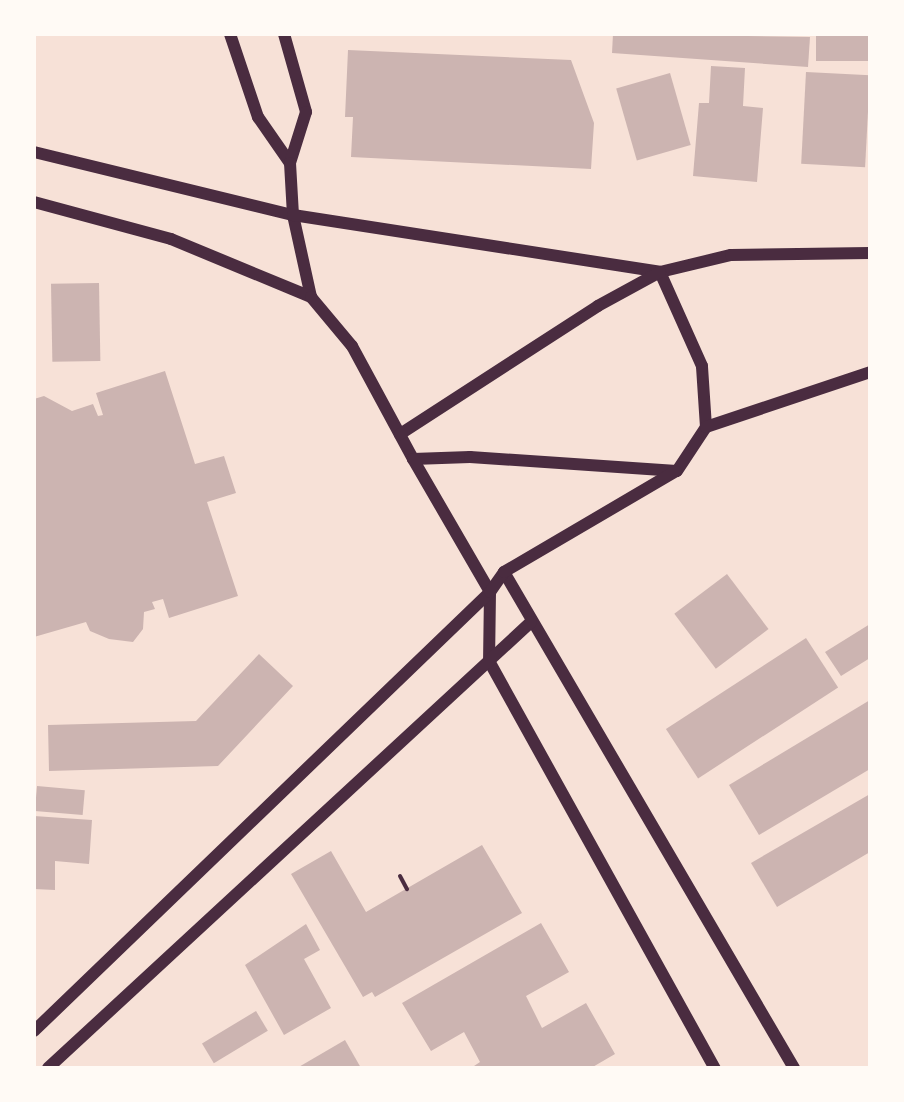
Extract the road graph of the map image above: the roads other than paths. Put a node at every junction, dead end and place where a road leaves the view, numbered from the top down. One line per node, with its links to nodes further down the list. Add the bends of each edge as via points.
1 (230, 34): 4 (main road, via 258,117)
2 (284, 34): 4 (main road, via 306,112)
3 (34, 152): 6 (main road)
4 (290, 163): 6 (main road)
5 (34, 202): 9 (main road, via 171,239)
6 (293, 215): 8 (main road); 9 (main road)
7 (870, 253): 8 (main road, via 731,255)
8 (660, 272): 11 (main road, via 702,366); 12 (main road, via 597,306)
9 (311, 297): 12 (main road, via 352,346)
10 (870, 372): 11 (main road)
11 (706, 427): 14 (main road)
12 (400, 434): 13 (main road)
13 (413, 459): 14 (main road, via 470,457); 16 (main road)
14 (677, 471): 15 (main road)
15 (504, 572): 16 (main road); 17 (main road)
16 (490, 592): 18 (main road); 19 (main road)
17 (531, 622): 18 (main road); 22 (main road)
18 (489, 661): 20 (main road); 21 (main road)
19 (34, 1031)
20 (48, 1068)
21 (715, 1068)
22 (794, 1068)

